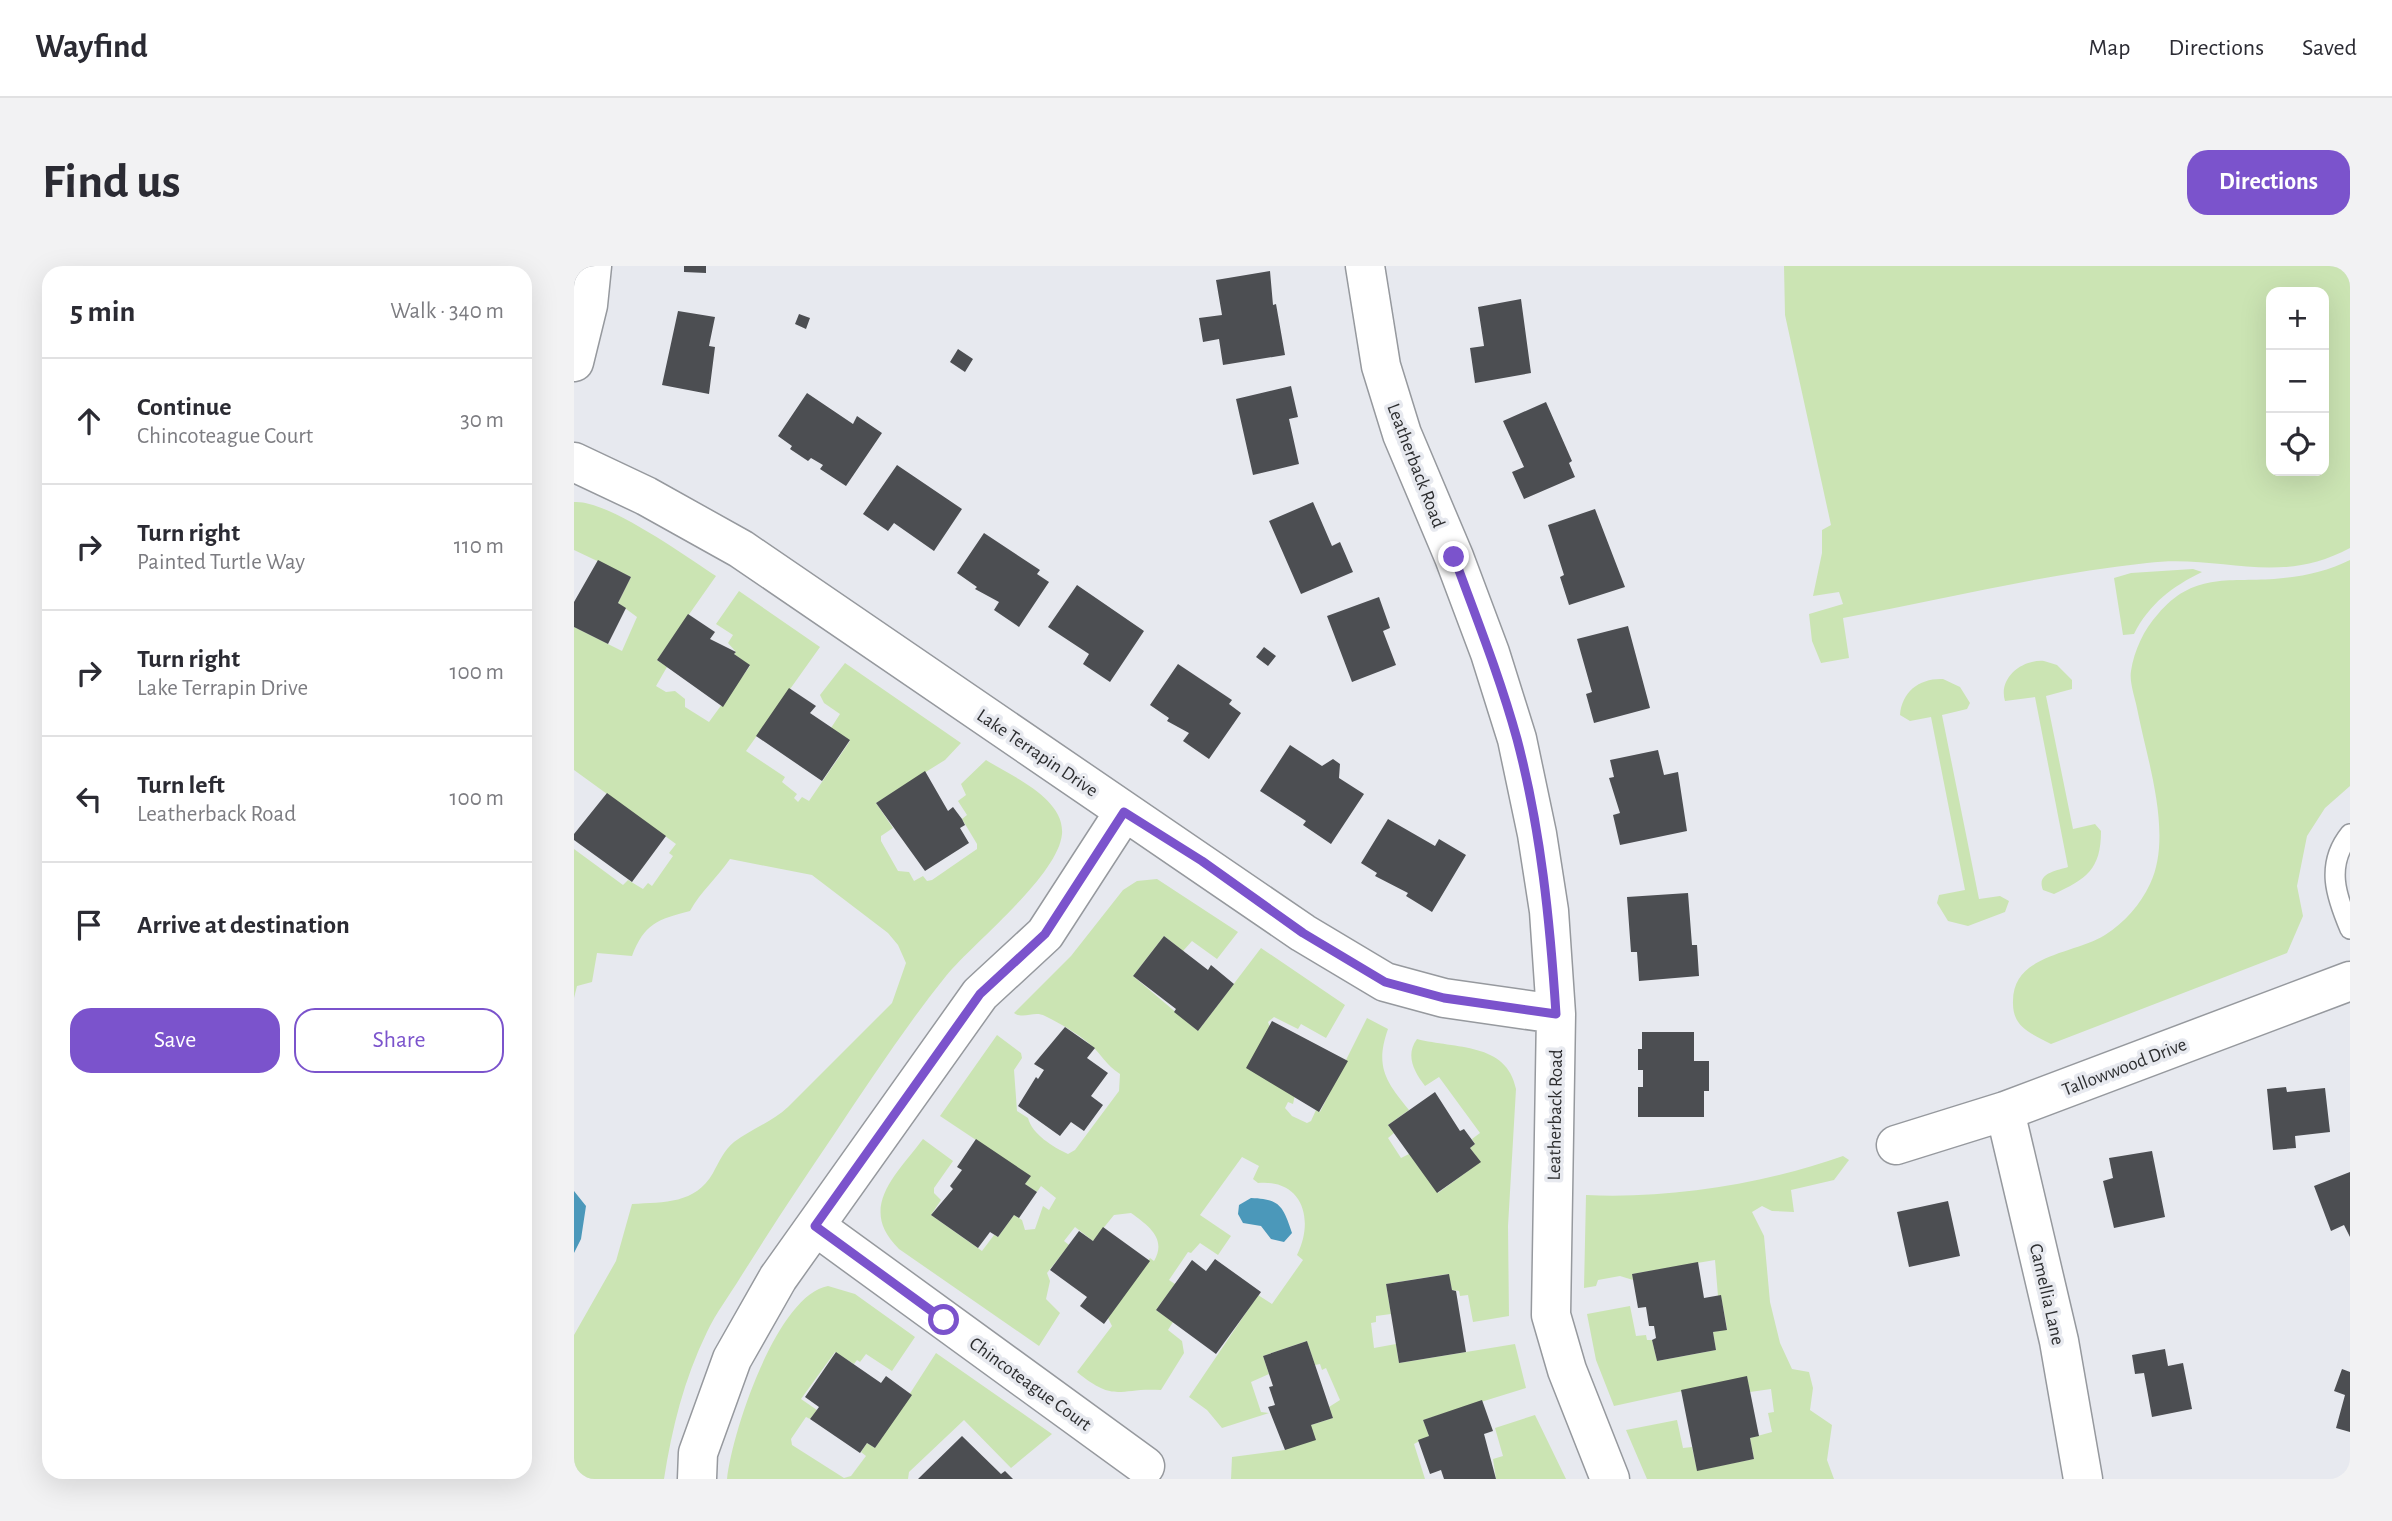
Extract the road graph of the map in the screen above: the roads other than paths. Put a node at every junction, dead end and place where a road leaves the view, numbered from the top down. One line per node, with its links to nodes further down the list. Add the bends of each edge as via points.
1 (592, 266): 3 (street)
2 (1365, 266): 9 (street, Leatherback Road, via 1381,366 1402,434 1454,557 1517,739 1549,911)
3 (574, 362)
4 (574, 462): 5 (street, Lake Terrapin Drive, via 741,549)
5 (1124, 812): 9 (street, Lake Terrapin Drive, via 1303,933 1385,982 1444,998); 12 (street, via 1045,934 980,994)
6 (2350, 834): 7 (lane, via 2333,874)
7 (2350, 929)
8 (2350, 981): 10 (street, Tallowwood Drive)
9 (1556, 1014): 15 (street, Leatherback Road, via 1551,1315 1567,1370)
10 (2005, 1111): 11 (street, Tallowwood Drive); 16 (street, Camellia Lane, via 2059,1341)
11 (1896, 1145)
12 (815, 1226): 13 (street, Chincoteague Court); 14 (street, via 751,1319 732,1359 698,1453)
13 (1145, 1466)
14 (697, 1479)
15 (1611, 1479)
16 (2084, 1479)

